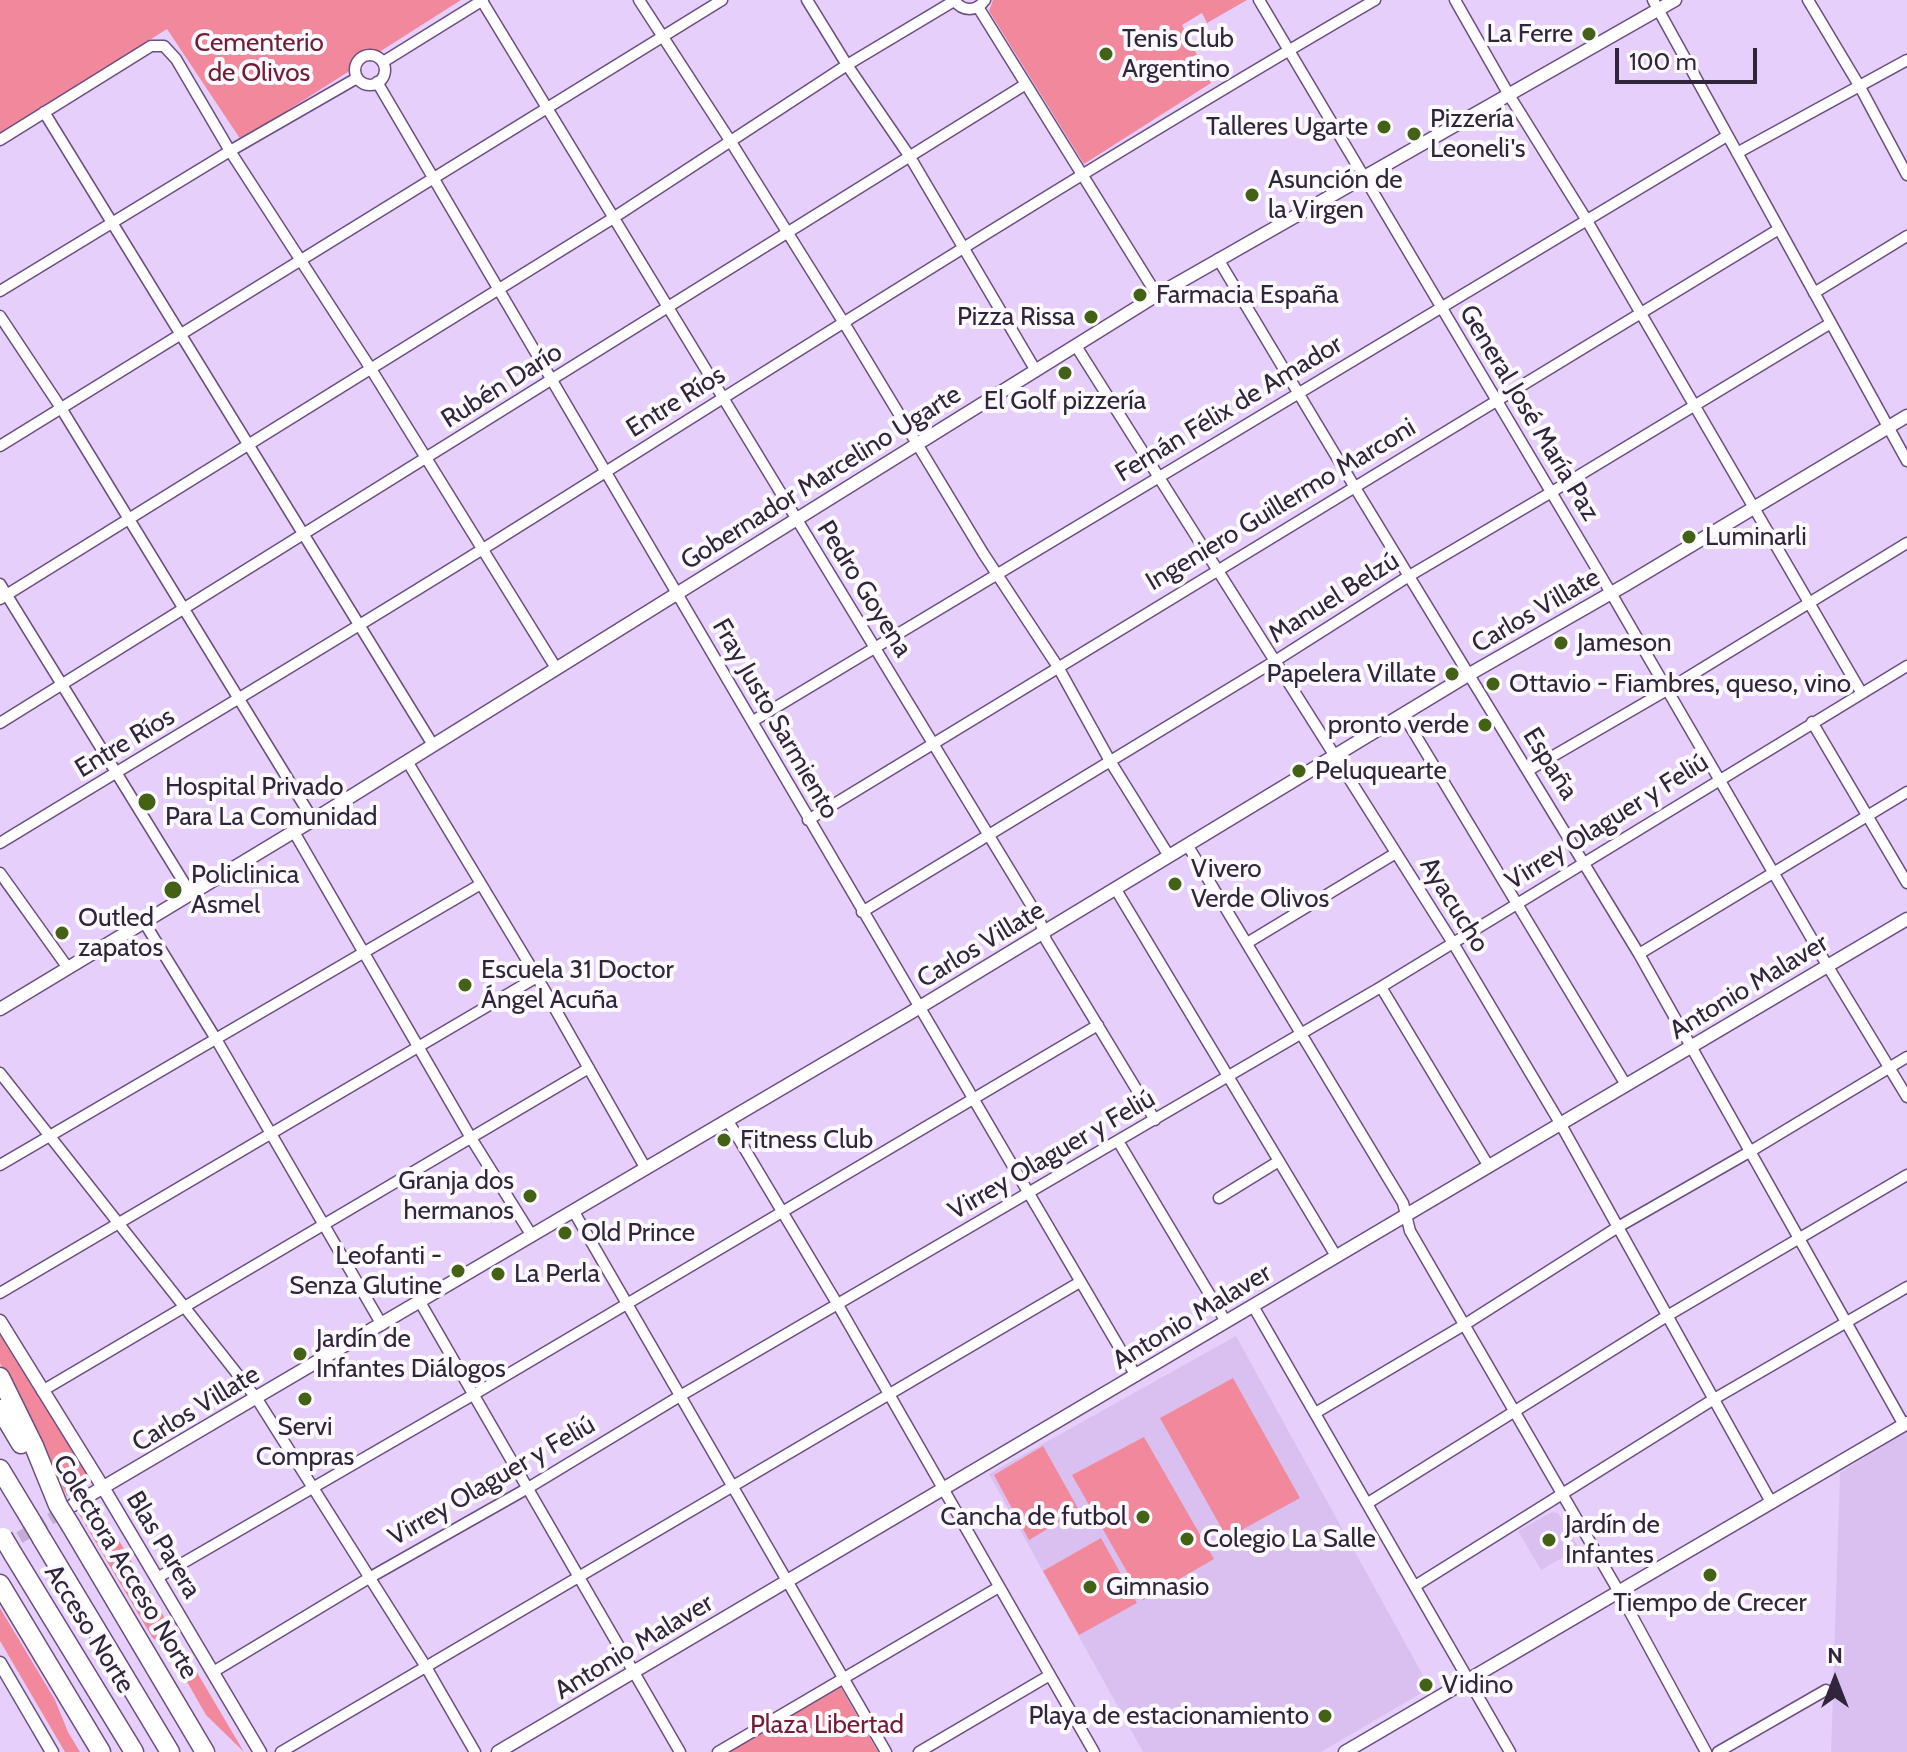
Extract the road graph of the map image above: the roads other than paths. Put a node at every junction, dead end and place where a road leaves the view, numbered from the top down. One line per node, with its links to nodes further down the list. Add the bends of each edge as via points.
1 (483, 0): 16 (street); 23 (street, Pedro Goyena)
2 (639, 0): 13 (street)
3 (722, 0): 13 (street)
4 (807, 0): 17 (street)
5 (1259, 0): 14 (street, General José María Paz)
6 (1375, 0): 14 (street, Entre Ríos)
7 (1455, 0): 22 (street)
8 (1675, 0): 12 (street, Gobernador Marcelino Ugarte)
9 (1808, 0): 21 (street)
10 (954, 1): 11 (street, via 968,9); 17 (street)
11 (982, 4): 20 (street)
12 (1656, 5): 22 (street, Gobernador Marcelino Ugarte); 25 (street)
13 (662, 37): 23 (street); 27 (street)
14 (1289, 50): 32 (street, Entre Ríos); 33 (street, General José María Paz)
15 (1907, 60): 21 (street)
16 (383, 62): 18 (street, via 371,55 362,57 355,69); 19 (street, via 383,76)
17 (847, 65): 27 (street); 30 (street)
18 (357, 78): 19 (street, via 369,85); 28 (street)
19 (377, 82): 34 (street, Fray Justo Sarmiento)
20 (1026, 84): 30 (street, Rubén Darío); 32 (street)
21 (1860, 87): 29 (street); 31 (street)
22 (1509, 95): 33 (street, Gobernador Marcelino Ugarte); 36 (street)
23 (547, 108): 34 (street); 35 (street, Pedro Goyena)
24 (44, 112): 26 (street); 28 (street, via 151,46 164,46); 37 (street)
25 (1727, 136): 29 (street); 36 (street, Fernán Félix de Amador)
26 (0, 140)
27 (731, 142): 35 (street); 39 (street)
28 (230, 151): 37 (street); 43 (street)
29 (1737, 153): 38 (street)
30 (910, 157): 39 (street, Rubén Darío); 41 (street)
31 (1907, 175)
32 (1084, 176): 41 (street, Entre Ríos); 47 (street)
33 (1362, 177): 42 (street, Gobernador Marcelino Ugarte); 48 (street, General José María Paz)
34 (434, 178): 43 (street); 44 (street, Fray Justo Sarmiento)
35 (614, 217): 44 (street); 49 (street, Pedro Goyena)
36 (1586, 219): 48 (street, Fernán Félix de Amador); 50 (street)
37 (111, 223): 45 (street); 54 (street)
38 (1779, 229): 46 (street); 50 (street, Ingeniero Guillermo Marconi)
39 (788, 233): 49 (street, Rubén Darío); 52 (street)
40 (1907, 236): 46 (street)
41 (966, 248): 52 (street, Entre Ríos); 57 (street)
42 (1218, 259): 47 (street, Gobernador Marcelino Ugarte); 59 (street, España)
43 (300, 261): 54 (street); 56 (street)
44 (499, 289): 56 (street); 58 (street, Fray Justo Sarmiento)
45 (0, 291)
46 (1814, 293): 53 (street)
47 (1157, 295): 55 (street, Gobernador Marcelino Ugarte)
48 (1440, 307): 59 (street, Fernán Félix de Amador); 61 (street, General José María Paz)
49 (668, 308): 58 (street, Rubén Darío); 60 (street, Pedro Goyena)
50 (1640, 311): 61 (street, Ingeniero Guillermo Marconi); 62 (street)
51 (0, 316): 63 (street)
52 (844, 323): 60 (street, Entre Ríos); 66 (street)
53 (1831, 323): 62 (street, Manuel Belzú); 65 (street)
54 (180, 334): 63 (street); 68 (street)
55 (1076, 346): 57 (street, Gobernador Marcelino Ugarte); 72 (street, Ayacucho)
56 (371, 369): 68 (street); 69 (street)
57 (1036, 371): 66 (street, Gobernador Marcelino Ugarte)
58 (553, 380): 69 (street, Rubén Darío); 71 (street, Fray Justo Sarmiento)
59 (1297, 393): 72 (street, Fernán Félix de Amador); 73 (street, España)
60 (723, 399): 71 (street, Entre Ríos); 77 (street, Pedro Goyena)
61 (1495, 400): 73 (street, Ingeniero Guillermo Marconi); 74 (street, General José María Paz)
62 (1695, 406): 74 (street, Manuel Belzú); 75 (street)
63 (61, 408): 67 (street); 76 (street)
64 (1907, 416): 65 (street, Carlos Villate)
65 (1888, 427): 70 (street); 75 (street, Carlos Villate)
66 (917, 444): 77 (street, Gobernador Marcelino Ugarte); 82 (street)
67 (0, 446)
68 (249, 446): 76 (street); 78 (street)
69 (426, 459): 78 (street, Rubén Darío); 80 (street)
70 (1907, 461)
71 (605, 471): 80 (street, Entre Ríos); 86 (street, Fray Justo Sarmiento)
72 (1160, 477): 81 (street, Ayacucho); 82 (street, Fernán Félix de Amador)
73 (1354, 486): 81 (street, Ingeniero Guillermo Marconi); 83 (street, España)
74 (1550, 493): 83 (street, Manuel Belzú); 85 (street, General José María Paz)
75 (1753, 506): 85 (street, Carlos Villate); 88 (street)
76 (130, 521): 87 (street); 89 (street)
77 (797, 521): 86 (street, Gobernador Marcelino Ugarte); 91 (street, Pedro Goyena)
78 (303, 536): 89 (street, Rubén Darío); 90 (street)
79 (1907, 543): 88 (street)
80 (481, 550): 90 (street, Entre Ríos); 94 (street)
81 (1218, 569): 92 (street, Ayacucho); 93 (street, Ingeniero Guillermo Marconi)
82 (998, 575): 91 (street, Fernán Félix de Amador); 93 (street)
83 (1409, 576): 92 (street, Manuel Belzú); 96 (street, España)
84 (0, 584): 87 (street)
85 (1611, 593): 96 (street, Carlos Villate); 98 (street, General José María Paz)
86 (676, 594): 94 (street, Gobernador Marcelino Ugarte); 102 (street, Fray Justo Sarmiento)
87 (3, 597): 97 (street)
88 (1809, 603): 98 (street); 99 (street)
89 (185, 610): 97 (street, Rubén Darío); 100 (street)
90 (358, 626): 100 (street, Entre Ríos); 106 (street)
91 (875, 648): 102 (street, Fernán Félix de Amador); 105 (street, Pedro Goyena)
92 (1275, 661): 107 (street, Ayacucho); 109 (street, Manuel Belzú)
93 (1058, 667): 105 (street, Ingeniero Guillermo Marconi); 109 (street)
94 (556, 668): 106 (street, Gobernador Marcelino Ugarte)
95 (1906, 669): 99 (street, Virrey Olaguer y Feliú)
96 (1468, 675): 101 (street, Carlos Villate); 110 (street, España)
97 (61, 684): 104 (street, Rubén Darío); 111 (street)
98 (1667, 690): 110 (street); 112 (street, General José María Paz)
99 (1861, 692): 103 (street, Virrey Olaguer y Feliú)
100 (241, 699): 111 (street, Entre Ríos); 115 (street)
101 (1404, 716): 107 (street, Carlos Villate); 130 (street)
102 (753, 721): 116 (street, Fray Justo Sarmiento)
103 (1812, 722): 112 (street, Virrey Olaguer y Feliú); 114 (street)
104 (0, 723)
105 (933, 743): 116 (street, Ingeniero Guillermo Marconi); 118 (street, Pedro Goyena)
106 (433, 745): 108 (street, Gobernador Marcelino Ugarte)
107 (1337, 757): 120 (street, Carlos Villate); 121 (street, Ayacucho)
108 (407, 761): 115 (street, Gobernador Marcelino Ugarte); 127 (street)
109 (1110, 761): 118 (street, Manuel Belzú); 122 (street)
110 (1529, 770): 123 (street, España)
111 (115, 773): 119 (street, Entre Ríos); 129 (street)
112 (1719, 779): 123 (street, Virrey Olaguer y Feliú); 124 (street, General José María Paz)
113 (1907, 792): 114 (street)
114 (1868, 816): 124 (street); 126 (street)
115 (313, 820): 117 (street, Gobernador Marcelino Ugarte)
116 (808, 820): 131 (street, Fray Justo Sarmiento)
117 (294, 832): 129 (street, Gobernador Marcelino Ugarte); 137 (street)
118 (989, 834): 131 (street, Manuel Belzú); 134 (street, Pedro Goyena)
119 (0, 843)
120 (1188, 846): 122 (street, Carlos Villate); 135 (street)
121 (1396, 853): 135 (street); 136 (street, Ayacucho)
122 (1169, 856): 128 (street, Carlos Villate)
123 (1585, 862): 130 (street, Virrey Olaguer y Feliú); 138 (street, España)
124 (1774, 872): 138 (street); 139 (street, General José María Paz)
125 (0, 873): 140 (street)
126 (1907, 883)
127 (481, 884): 137 (street); 141 (street)
128 (1115, 888): 134 (street, Carlos Villate); 154 (street)
129 (191, 894): 133 (street, Gobernador Marcelino Ugarte)
130 (1516, 904): 136 (street, Virrey Olaguer y Feliú); 155 (street)
131 (862, 912): 143 (street, Fray Justo Sarmiento)
132 (1907, 919): 139 (street, Antonio Malaver)
133 (144, 922): 140 (street, Gobernador Marcelino Ugarte); 147 (street)
134 (1044, 932): 143 (street, Carlos Villate); 145 (street, Pedro Goyena)
135 (1247, 943): 146 (street)
136 (1453, 943): 142 (street, Virrey Olaguer y Feliú); 160 (street, Ayacucho)
137 (364, 953): 147 (street); 148 (street)
138 (1639, 954): 149 (street, España)
139 (1827, 965): 149 (street, Antonio Malaver); 151 (street, General José María Paz)
140 (68, 968): 144 (street, Gobernador Marcelino Ugarte)
141 (537, 977): 148 (street); 152 (street)
142 (1381, 987): 146 (street, Virrey Olaguer y Feliú); 168 (street)
143 (919, 1008): 157 (street, Fray Justo Sarmiento); 159 (street, Carlos Villate)
144 (0, 1009)
145 (1098, 1025): 157 (street); 158 (street, Pedro Goyena)
146 (1302, 1033): 154 (street, Virrey Olaguer y Feliú); 175 (street)
147 (216, 1039): 161 (street); 162 (street)
148 (419, 1046): 161 (street); 163 (street)
149 (1693, 1046): 155 (street, Antonio Malaver); 165 (street, España)
150 (1907, 1057): 151 (street)
151 (1891, 1067): 156 (street, General José María Paz); 165 (street)
152 (589, 1068): 163 (street); 169 (street)
153 (0, 1073): 162 (street)
154 (1228, 1078): 158 (street, Virrey Olaguer y Feliú); 166 (street)
155 (1626, 1085): 160 (street, Antonio Malaver)
156 (1907, 1097)
157 (972, 1099): 171 (street, Fray Justo Sarmiento); 174 (street)
158 (1155, 1120): 164 (street, Virrey Olaguer y Feliú)
159 (728, 1121): 169 (street, Carlos Villate); 174 (street)
160 (1560, 1123): 168 (street, Antonio Malaver); 178 (street, Ayacucho)
161 (271, 1133): 176 (street); 177 (street)
162 (49, 1136): 167 (street); 176 (street)
163 (471, 1138): 177 (street); 179 (street)
164 (1118, 1141): 171 (street, Virrey Olaguer y Feliú); 192 (street)
165 (1751, 1151): 178 (street); 180 (street, España)
166 (1279, 1161): 172 (street); 181 (street)
167 (0, 1165)
168 (1488, 1165): 175 (street, Antonio Malaver)
169 (646, 1169): 173 (street, Carlos Villate)
170 (1907, 1175): 180 (street)
171 (1029, 1195): 182 (street, Fray Justo Sarmiento); 188 (street, Virrey Olaguer y Feliú)
172 (1219, 1198)
173 (574, 1212): 179 (street, Carlos Villate); 187 (street)
174 (782, 1212): 187 (street); 188 (street)
175 (1405, 1214): 181 (street, Antonio Malaver); 195 (street)
176 (119, 1223): 184 (street); 186 (street)
177 (324, 1224): 186 (street); 194 (street)
178 (1618, 1227): 190 (street, Ayacucho); 195 (street)
179 (532, 1236): 185 (street, Carlos Villate)
180 (1800, 1240): 190 (street); 193 (street, España)
181 (1336, 1256): 189 (street, Antonio Malaver)
182 (1080, 1282): 196 (street, Fray Justo Sarmiento); 199 (street)
183 (1907, 1287): 193 (street)
184 (0, 1293)
185 (420, 1302): 194 (street, Carlos Villate); 200 (street)
186 (184, 1304): 198 (street); 202 (street)
187 (627, 1304): 200 (street); 201 (street)
188 (838, 1305): 199 (street); 201 (street, Virrey Olaguer y Feliú)
189 (1253, 1306): 192 (street, Antonio Malaver); 205 (street)
190 (1667, 1316): 203 (street, Ayacucho); 206 (street)
191 (0, 1321): 198 (street, Blas Parera)
192 (1226, 1322): 196 (street, Antonio Malaver)
193 (1847, 1323): 203 (street); 207 (street, España)
194 (382, 1325): 202 (street, Carlos Villate)
195 (1464, 1325): 205 (street); 206 (street)
196 (1136, 1376): 213 (street, Antonio Malaver)
197 (0, 1377): 217 (highway)
198 (42, 1391): 212 (street, Blas Parera)
199 (889, 1394): 210 (street); 213 (street)
200 (473, 1395): 209 (street); 211 (street)
201 (680, 1396): 210 (street); 211 (street, Virrey Olaguer y Feliú)
202 (257, 1399): 209 (street); 212 (street, Carlos Villate)
203 (1714, 1399): 214 (street); 215 (street, Ayacucho)
204 (0, 1409): 217 (highway, Colectora Acceso Norte)
205 (1317, 1412): 216 (street)
206 (1513, 1412): 214 (street); 216 (street)
207 (1905, 1424): 215 (street)
208 (0, 1469): 238 (highway, Acceso Norte, bridge)
209 (313, 1487): 220 (street); 221 (street)
210 (732, 1487): 219 (street); 222 (street)
211 (528, 1488): 219 (street); 221 (street, Virrey Olaguer y Feliú)
212 (104, 1489): 217 (street, Carlos Villate); 220 (street, Blas Parera)
213 (944, 1489): 222 (street, Antonio Malaver); 225 (street)
214 (1560, 1493): 224 (street); 226 (street)
215 (1771, 1502): 226 (street)
216 (1368, 1503): 224 (street)
217 (66, 1505): 239 (highway, Colectora Acceso Norte, bridge, via 71,1526)
218 (2, 1535): 237 (highway, Acceso Norte, bridge)
219 (579, 1577): 228 (street); 230 (street)
220 (157, 1578): 229 (street, Blas Parera)
221 (369, 1578): 228 (street); 229 (street, Virrey Olaguer y Feliú)
222 (787, 1582): 230 (street, Antonio Malaver); 232 (street)
223 (0, 1584): 236 (highway)
224 (1415, 1586): 233 (street)
225 (999, 1587): 231 (street); 232 (street)
226 (1619, 1592): 233 (street); 251 (street)
227 (1, 1666): 235 (street)
228 (426, 1667): 241 (street); 242 (street)
229 (213, 1672): 240 (street, Blas Parera)
230 (633, 1673): 243 (street, Antonio Malaver); 244 (street)
231 (1050, 1675): 247 (street); 248 (street)
232 (842, 1679): 245 (street); 246 (street)
233 (1469, 1680): 249 (street); 250 (street)
234 (1826, 1690): 252 (street)
235 (52, 1752)
236 (101, 1752)
237 (134, 1752)
238 (170, 1752)
239 (205, 1752)
240 (260, 1752)
241 (281, 1752)
242 (475, 1752)
243 (498, 1752)
244 (680, 1752)
245 (718, 1752)
246 (886, 1752)
247 (919, 1752)
248 (1094, 1752)
249 (1345, 1752)
250 (1510, 1752)
251 (1706, 1752)
252 (1718, 1752)

